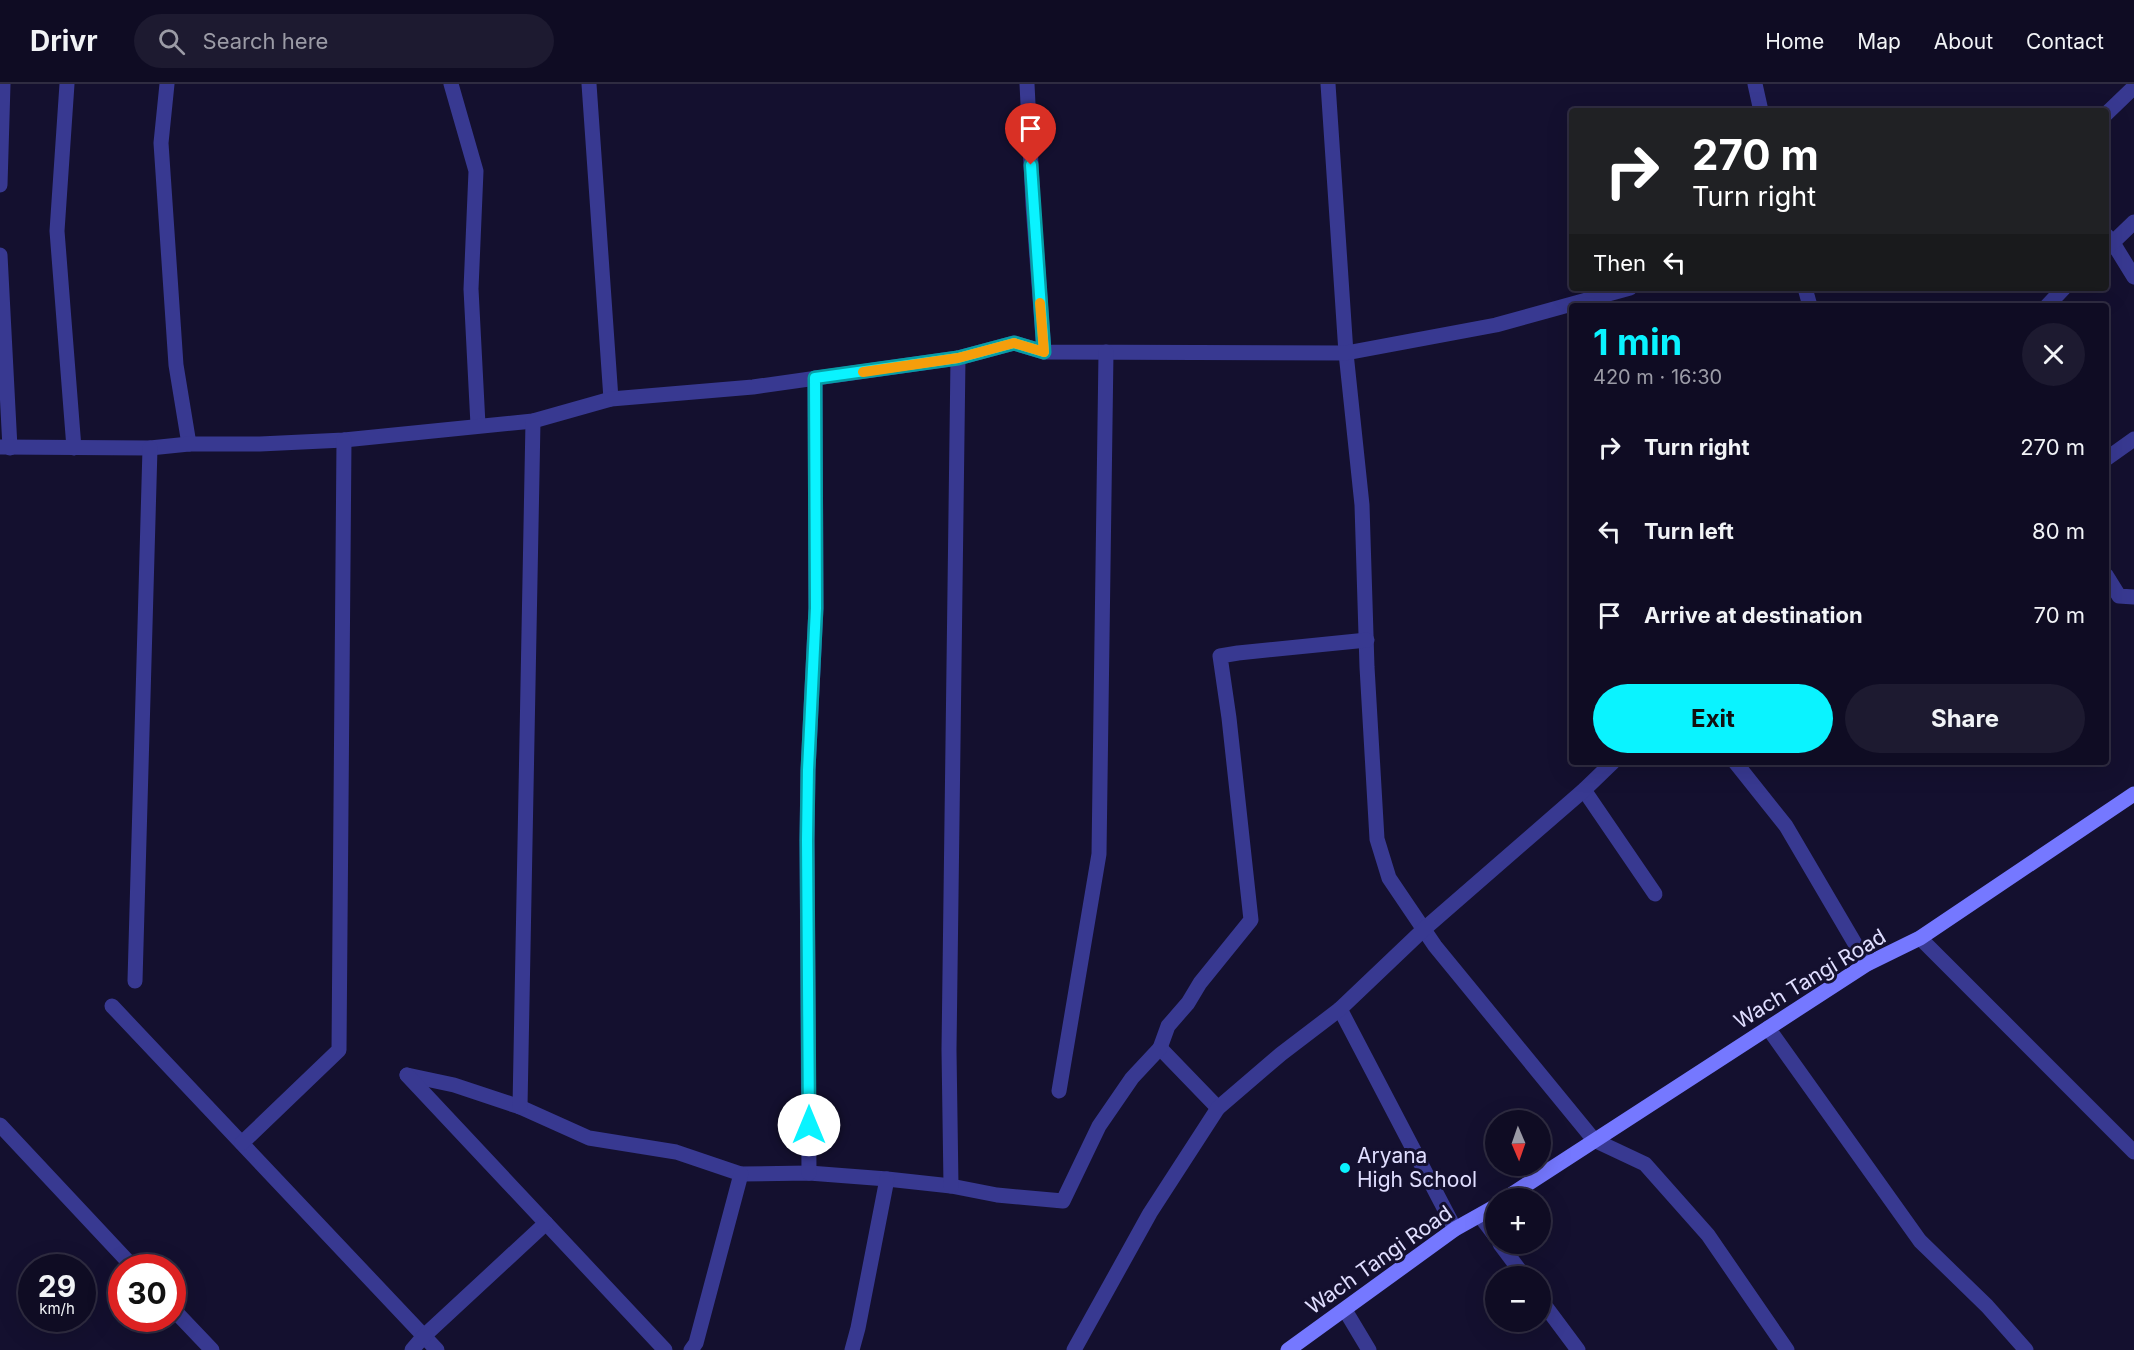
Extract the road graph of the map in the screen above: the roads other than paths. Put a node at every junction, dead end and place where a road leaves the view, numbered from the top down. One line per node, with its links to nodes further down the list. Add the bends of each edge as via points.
1 (3, 84): 12 (street)
2 (67, 84): 35 (street, via 57,231)
3 (167, 84): 33 (street, via 161,143 176,365)
4 (451, 84): 30 (street, via 476,171 471,289)
5 (589, 84): 28 (street)
6 (1028, 84): 23 (street, via 1032,206)
7 (1328, 84): 25 (street)
8 (1755, 84): 10 (street)
9 (2134, 87): 11 (street)
10 (1760, 108)
11 (2109, 111)
12 (0, 185)
13 (2134, 222): 14 (street)
14 (2109, 242)
15 (2109, 244): 17 (street)
16 (0, 255): 34 (street)
17 (2134, 277)
18 (1619, 291): 20 (street)
19 (2061, 291): 21 (street)
20 (1576, 303)
21 (2050, 303)
22 (1569, 305): 25 (street, via 1496,325)
23 (1044, 352): 24 (street); 26 (street, via 1014,343)
24 (1106, 352): 25 (street); 54 (street, via 1099,854)
25 (1346, 353): 40 (street, via 1362,505)
26 (958, 358): 27 (street); 64 (street, via 949,1050)
27 (815, 378): 28 (street); 61 (street, via 816,608 807,840)
28 (611, 399): 29 (street)
29 (533, 421): 30 (street); 55 (street)
30 (478, 425): 32 (street)
31 (2134, 439): 37 (street)
32 (344, 440): 33 (street); 59 (street, via 339,1050)
33 (189, 444): 36 (street)
34 (5, 447): 35 (street)
35 (74, 448): 36 (street)
36 (150, 448): 49 (street)
37 (2109, 457)
38 (2109, 580): 39 (street, via 2119,596)
39 (2134, 597)
40 (1367, 640): 46 (street, via 1377,839 1389,878); 53 (street, via 1221,656 1251,920 1168,1026)
41 (1610, 765): 43 (street)
42 (1737, 765): 48 (street, via 1786,826)
43 (1584, 790): 45 (street); 46 (street)
44 (2134, 794): 47 (main road, Wach Tangi Road)
45 (1655, 894)
46 (1423, 930): 51 (street); 58 (street)
47 (1920, 938): 48 (main road, Wach Tangi Road); 60 (street)
48 (1867, 964): 52 (main road, Wach Tangi Road)
49 (135, 981)
50 (112, 1006): 59 (street)
51 (1340, 1009): 56 (street); 70 (street)
52 (1767, 1028): 58 (main road, Wach Tangi Road); 87 (street, via 1920,1241 1987,1305)
53 (1160, 1048): 56 (street); 64 (street, via 1132,1078 1099,1126 1063,1201)
54 (1059, 1091)
55 (520, 1107): 62 (street, via 589,1138 676,1152); 68 (street, via 454,1085 407,1075)
56 (1218, 1108): 82 (street, via 1150,1213)
57 (0, 1125): 71 (street)
58 (1594, 1140): 65 (main road, Wach Tangi Road); 86 (street, via 1645,1164 1708,1235)
59 (242, 1143): 75 (street)
60 (2134, 1152)
61 (809, 1173): 62 (street); 63 (street)
62 (741, 1174): 80 (street)
63 (887, 1179): 64 (street); 81 (street)
64 (951, 1186)
65 (1521, 1188)
66 (1485, 1213): 67 (main road, Wach Tangi Road)
67 (1480, 1216): 69 (street); 70 (main road, Wach Tangi Road)
68 (546, 1222): 75 (street); 79 (street)
69 (1485, 1223)
70 (1455, 1229): 72 (main road, Wach Tangi Road)
71 (121, 1254)
72 (1345, 1310): 83 (main road, Wach Tangi Road); 84 (street)
73 (1551, 1314): 85 (street)
74 (186, 1323): 76 (street)
75 (424, 1336): 77 (street); 78 (street)
76 (212, 1350)
77 (412, 1350)
78 (437, 1350)
79 (665, 1350)
80 (691, 1350)
81 (852, 1350)
82 (1074, 1350)
83 (1288, 1350)
84 (1369, 1350)
85 (1578, 1350)
86 (1787, 1350)
87 (2026, 1350)

